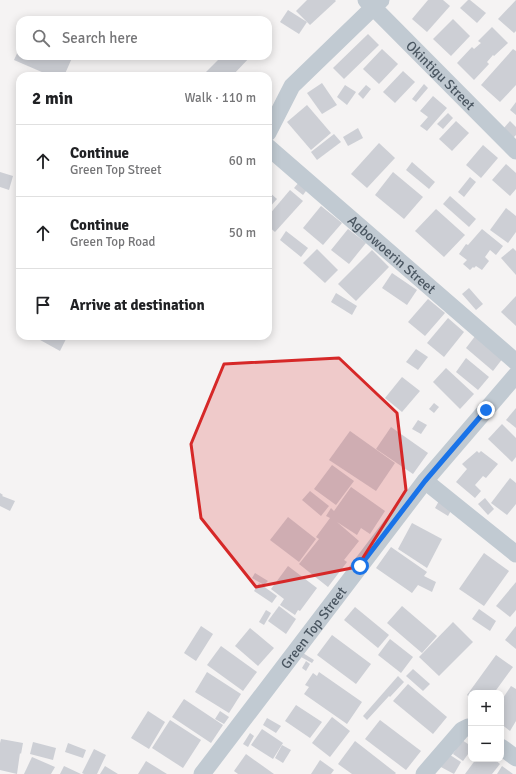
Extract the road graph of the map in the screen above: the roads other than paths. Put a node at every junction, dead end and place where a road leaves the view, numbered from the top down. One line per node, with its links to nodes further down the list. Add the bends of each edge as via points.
1 (373, 2): 2 (street, via 292,86); 4 (street, Okintigu Street)
2 (272, 125)
3 (272, 150): 5 (street, Agbowoerin Street)
4 (516, 151)
5 (516, 362)
6 (516, 375): 7 (street, Green Top Street)
7 (425, 481): 8 (street); 12 (street, Green Top Street)
8 (516, 554)
9 (468, 727): 13 (street, via 462,730)
10 (504, 749): 11 (street)
11 (516, 758)
12 (202, 774)
13 (424, 774)

